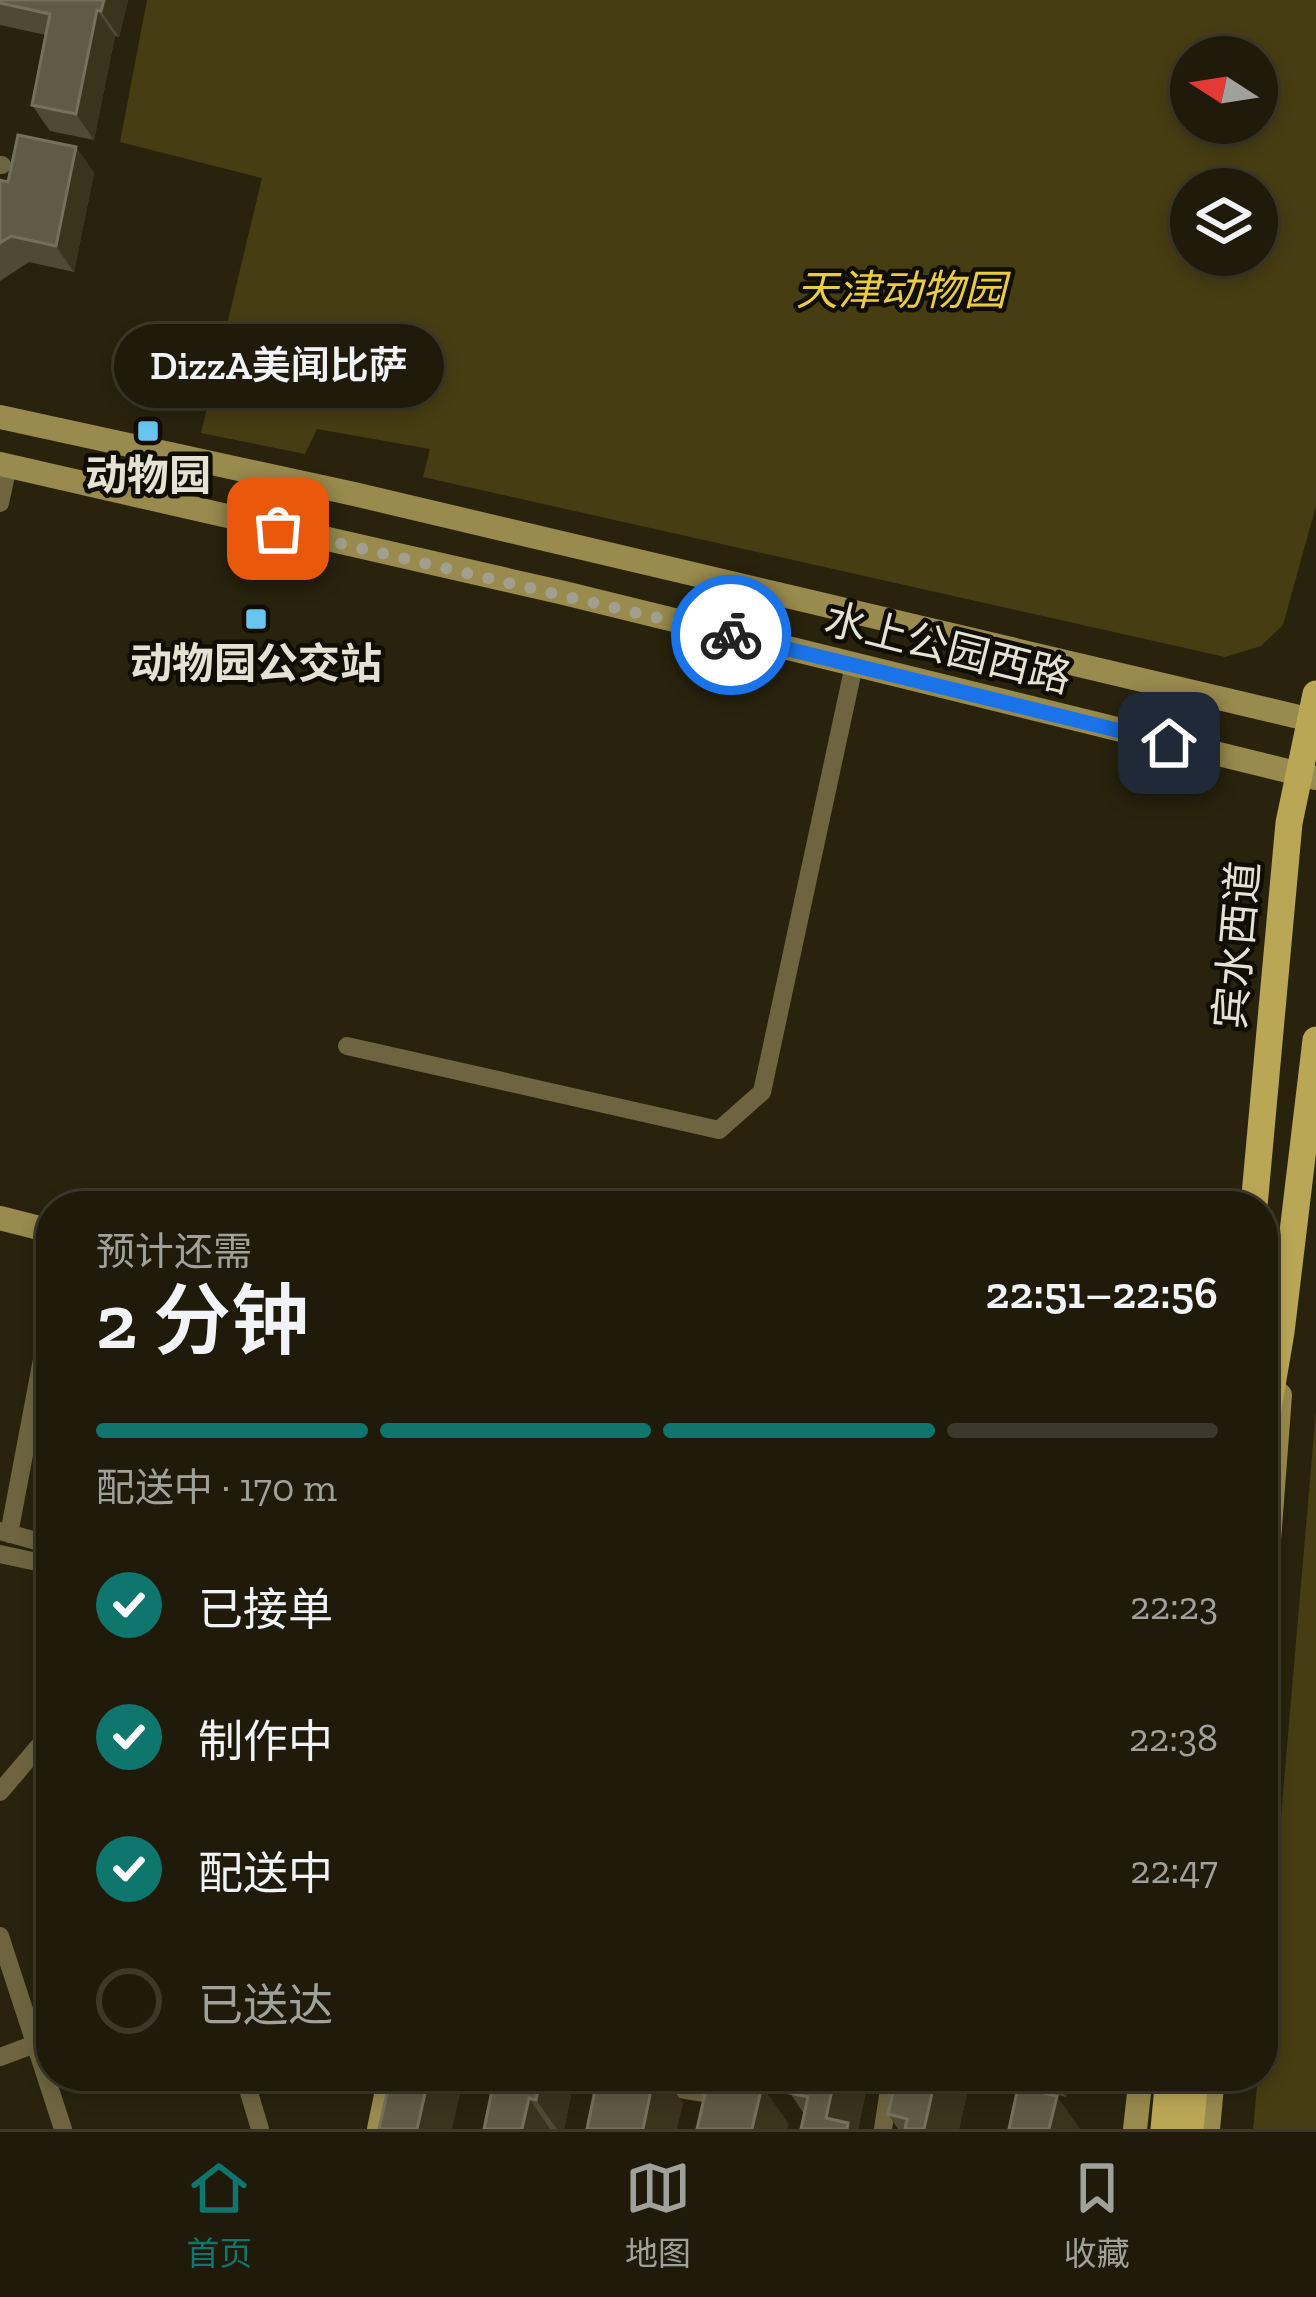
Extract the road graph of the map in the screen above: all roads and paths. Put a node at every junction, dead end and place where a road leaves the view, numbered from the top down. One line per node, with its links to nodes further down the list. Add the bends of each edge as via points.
1 (0, 417): 5 (main road, 水上公园西路)
2 (4, 465): 3 (street); 4 (main road, 水上公园西路)
3 (0, 502)
4 (854, 665): 6 (main road, 水上公园西路); 8 (street, via 762,1091 718,1130)
5 (1314, 711): 6 (main road, 宾水西道)
6 (1306, 776): 9 (main road, 宾水西道, via 1289,823)
7 (1316, 1040): 12 (main road, 宾水西道)
8 (347, 1046)
9 (1256, 1191)
10 (0, 1218): 11 (main road)
11 (36, 1227)
12 (1281, 1332): 13 (main road, 宾水西道); 15 (main road)
13 (1278, 1350)
14 (36, 1383): 16 (street)
15 (1278, 1455)
16 (4, 1533): 17 (street)
17 (36, 1541)
18 (0, 1554): 19 (street)
19 (36, 1562)
20 (36, 1750): 21 (street)
21 (0, 1792)
22 (0, 1936): 23 (street)
23 (35, 2044): 24 (street); 25 (street)
24 (36, 2047)
25 (0, 2056)
26 (50, 2091): 36 (street)
27 (249, 2091): 37 (street)
28 (387, 2091): 38 (main road)
29 (643, 2091): 30 (street, via 707,2103 740,2099)
30 (742, 2091)
31 (889, 2091): 39 (street)
32 (1139, 2091): 40 (main road)
33 (1168, 2091): 41 (main road)
34 (1194, 2091): 42 (main road)
35 (1212, 2091): 43 (main road)
36 (62, 2129)
37 (260, 2129)
38 (379, 2129)
39 (883, 2129)
40 (1135, 2129)
41 (1164, 2129)
42 (1190, 2129)
43 (1208, 2129)

